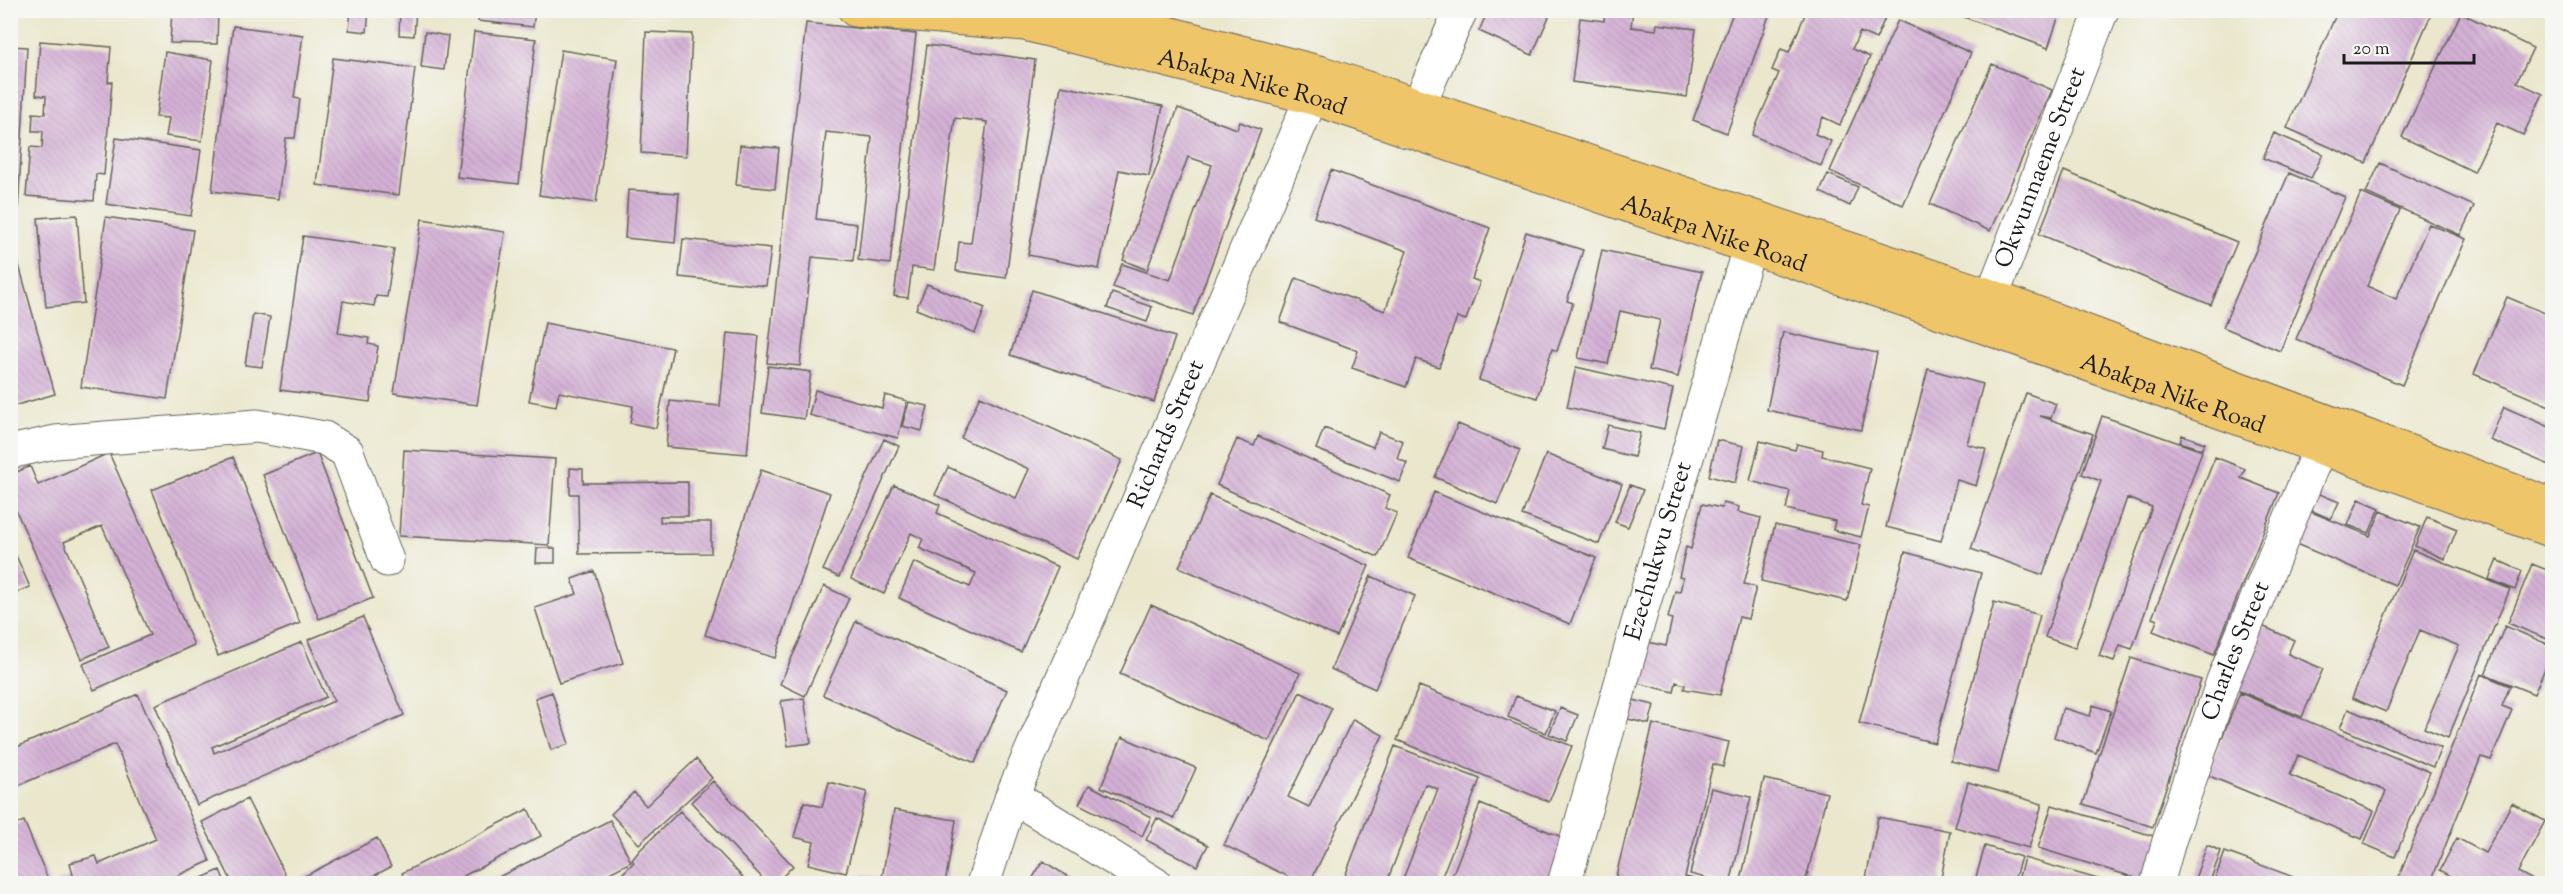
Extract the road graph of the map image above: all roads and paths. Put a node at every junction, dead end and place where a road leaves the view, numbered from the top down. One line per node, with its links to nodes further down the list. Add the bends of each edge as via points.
1 (855, 10): 5 (main road, Abakpa Nike Road)
2 (1079, 10): 6 (main road, Abakpa Nike Road)
3 (1461, 10): 7 (street)
4 (2102, 10): 9 (street, Okwunnaeme Street)
5 (1025, 17): 6 (main road, Abakpa Nike Road)
6 (1318, 85): 7 (main road, Abakpa Nike Road); 15 (street, Richards Street)
7 (1412, 118): 8 (main road, Abakpa Nike Road)
8 (1753, 234): 9 (main road, Abakpa Nike Road); 18 (street, Ezechukwu Street)
9 (1986, 311): 10 (main road, Abakpa Nike Road)
10 (2325, 436): 12 (main road, Abakpa Nike Road); 13 (main road, Abakpa Nike Road); 19 (street, Charles Street, via 2223,681)
11 (10, 452): 14 (street, via 55,442 257,426 324,438 346,452)
12 (2553, 505)
13 (2553, 531)
14 (387, 560)
15 (1011, 796): 16 (street, Richards Street); 17 (street)
16 (983, 884)
17 (1155, 884)
18 (1564, 884)
19 (2157, 884)

